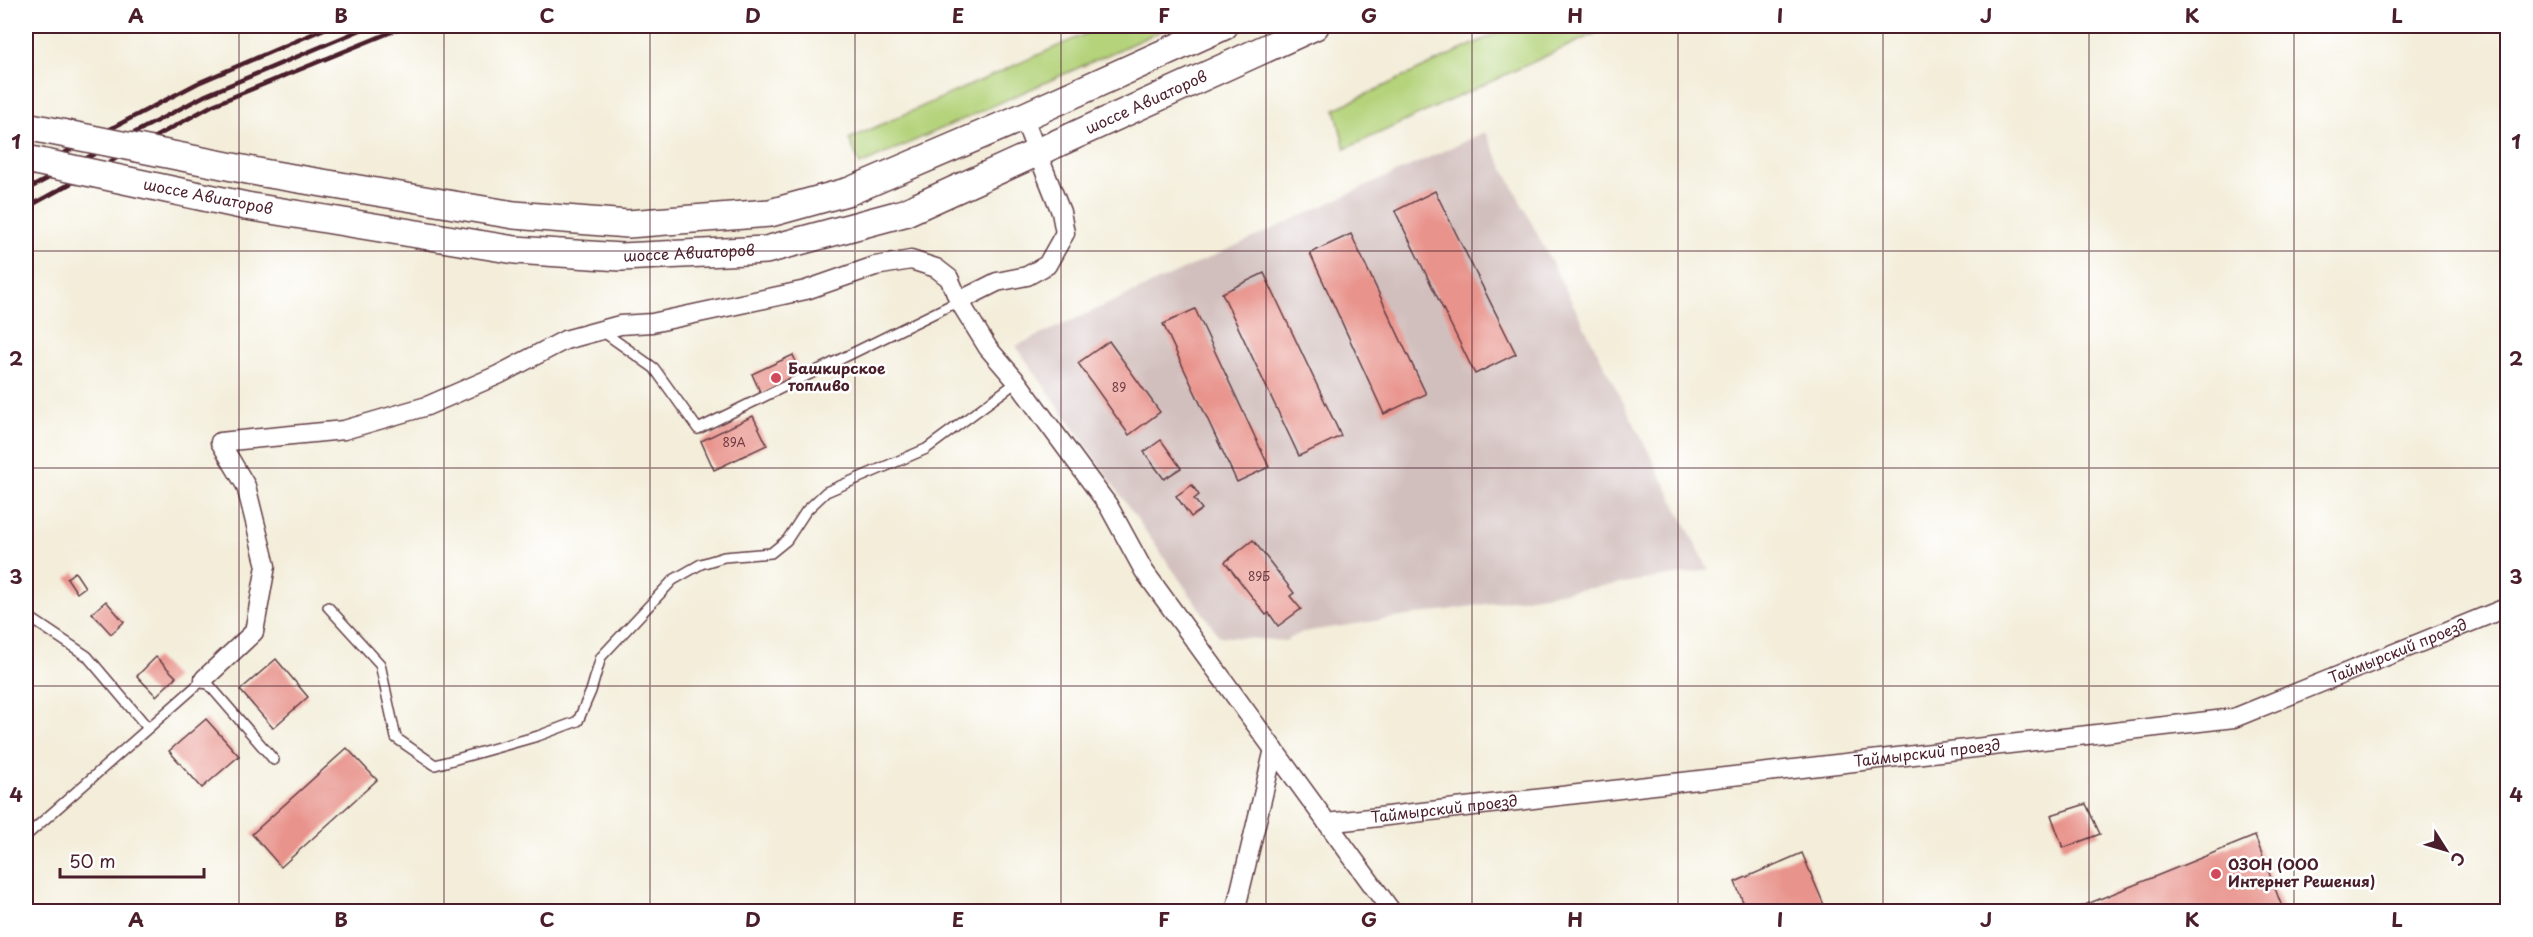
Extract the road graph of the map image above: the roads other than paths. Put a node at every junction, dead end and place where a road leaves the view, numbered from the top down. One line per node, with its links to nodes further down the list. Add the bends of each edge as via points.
1 (1224, 26): 3 (main road)
2 (1316, 26): 5 (main road, шоссе Авиаторов)
3 (1023, 117): 4 (main road, bridge, via 850,191 770,213 628,224 514,215 263,173); 5 (street)
4 (26, 126)
5 (1038, 153): 6 (main road, шоссе Авиаторов, bridge, via 904,213 855,228 766,250 621,257 515,250 246,206); 7 (street, via 1065,233 1056,252 1037,271 998,282)
6 (26, 159)
7 (959, 301): 8 (street, via 949,278 936,268 911,260 875,266 806,290); 8 (lane, via 698,429 654,368); 15 (street, via 988,348 1108,505 1144,571)
8 (601, 330): 13 (street, via 565,340 498,375 406,412 344,430 220,442 246,486 266,566 254,632)
9 (1010, 387): 10 (lane, via 926,448 826,492 806,511 787,540 771,553 712,560 673,580 601,657 578,721 538,736 435,765 396,738 380,664)
10 (328, 607)
11 (2508, 607): 17 (street, Таймырский проезд, via 2234,718)
12 (26, 615): 14 (lane, via 87,656)
13 (204, 679): 14 (lane); 16 (lane)
14 (148, 728): 18 (lane)
15 (1274, 749): 17 (street); 19 (street)
16 (274, 760)
17 (1328, 823): 20 (street)
18 (26, 836)
19 (1235, 912)
20 (1392, 912)

